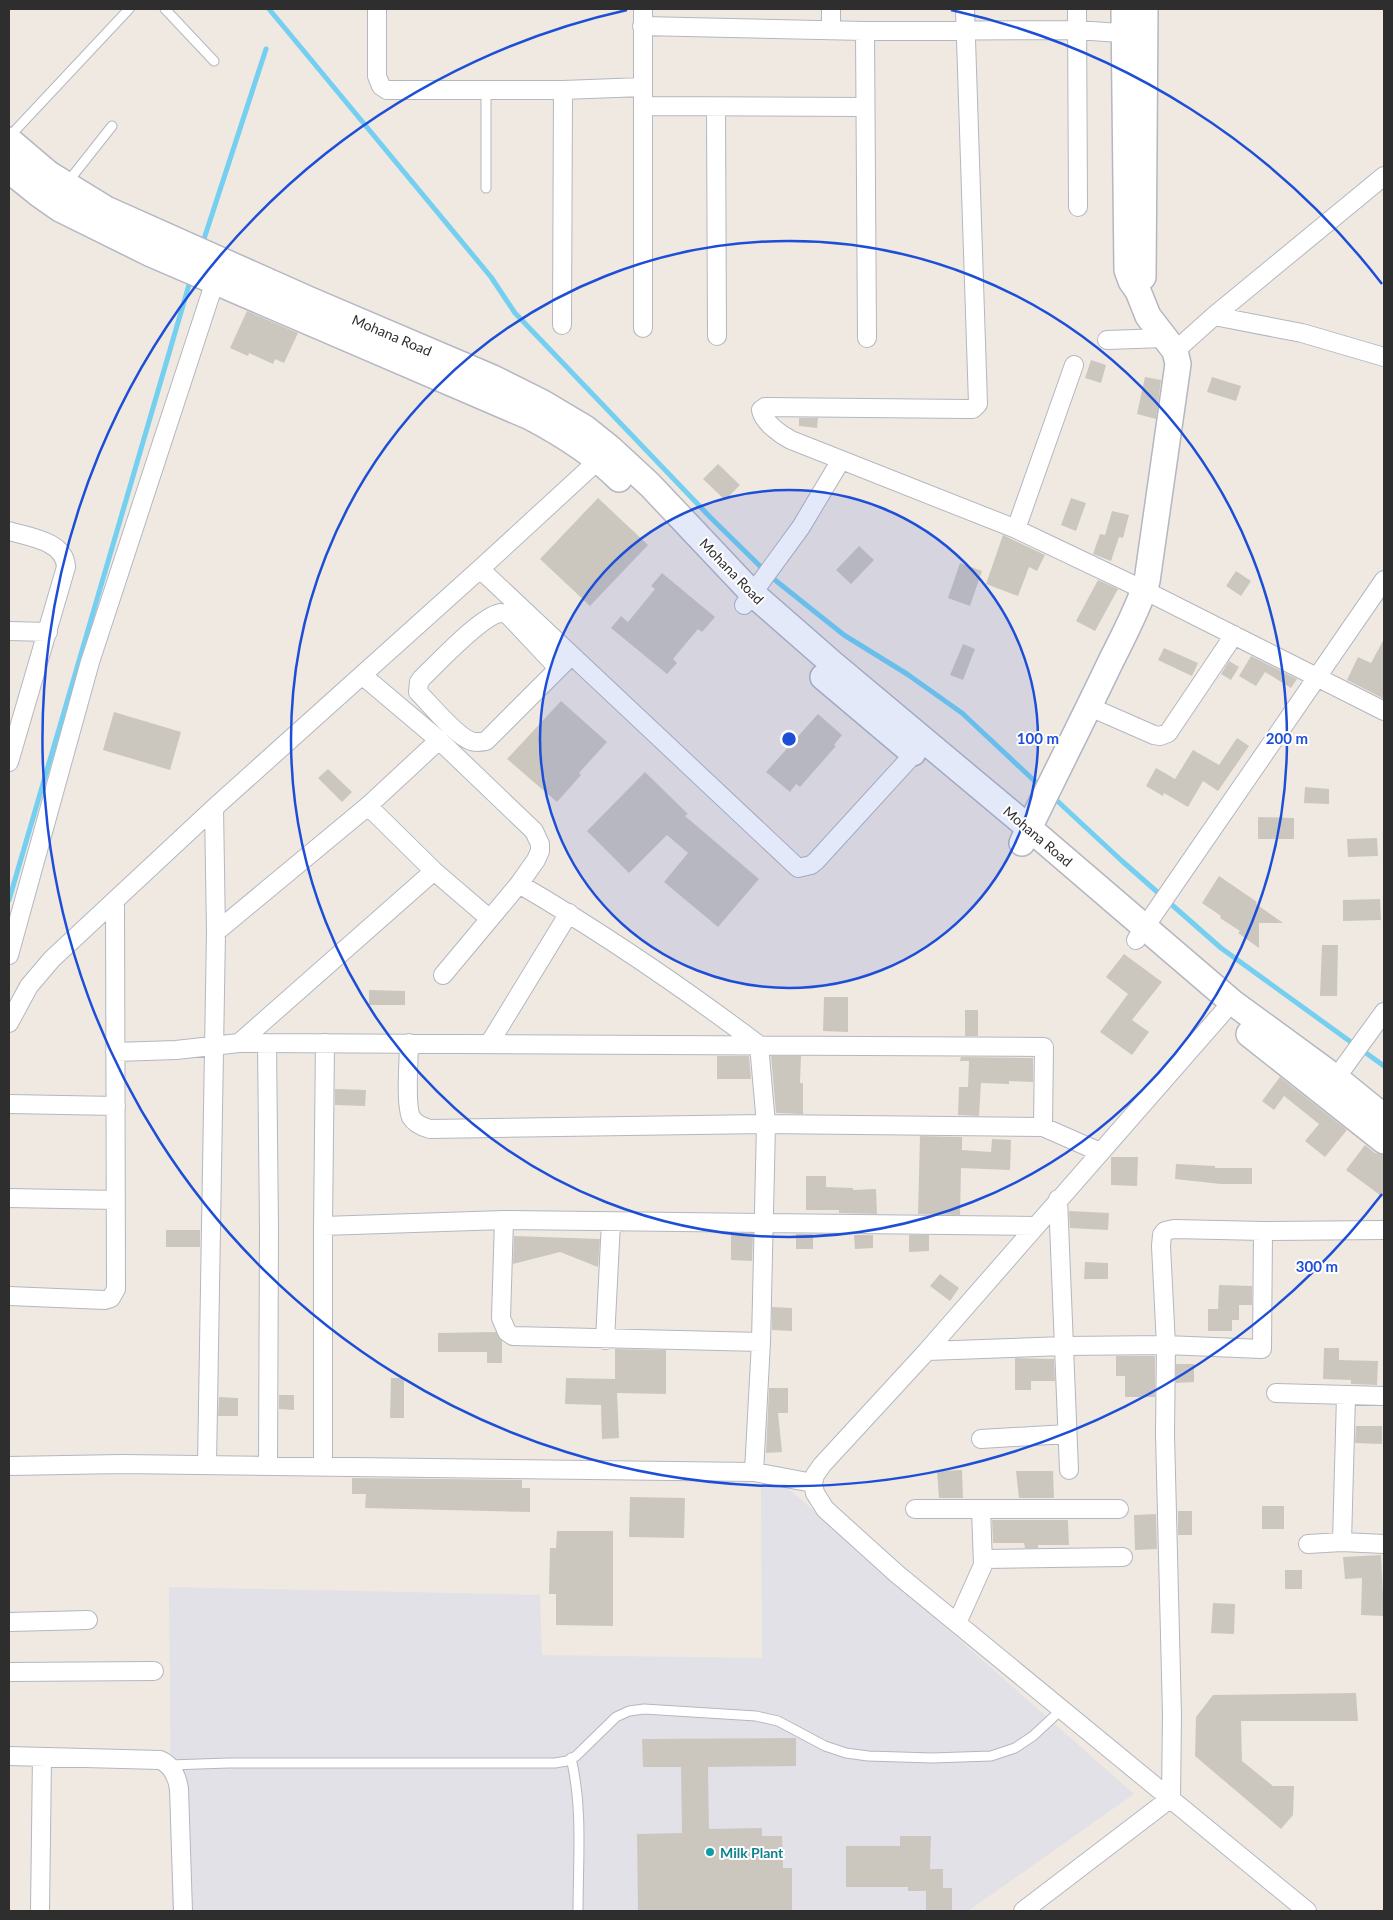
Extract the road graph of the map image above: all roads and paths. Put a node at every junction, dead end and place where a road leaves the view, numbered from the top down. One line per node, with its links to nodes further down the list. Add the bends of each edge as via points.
1 (129, 9): 23 (lane)
2 (165, 9): 15 (lane)
3 (377, 9): 17 (street, via 377,76 381,86 392,91)
4 (831, 9): 10 (street)
5 (965, 9): 13 (street)
6 (1077, 9): 11 (street)
7 (1124, 9): 14 (street)
8 (1145, 9): 14 (street)
9 (643, 17): 10 (street); 16 (street)
10 (831, 30): 12 (street)
11 (1077, 30): 13 (street); 14 (street); 28 (street)
12 (865, 31): 13 (street); 21 (street)
13 (965, 31): 40 (street, via 978,404 973,409 762,408 762,416 786,437)
14 (1135, 34): 36 (street, via 1127,270 1148,316)
15 (214, 61)
16 (642, 87): 18 (street); 19 (street)
17 (486, 90): 18 (street); 26 (lane)
18 (563, 90): 31 (street)
19 (643, 106): 20 (street); 32 (street)
20 (716, 107): 21 (street); 33 (street)
21 (865, 107): 34 (street)
22 (112, 126): 27 (lane)
23 (9, 138): 27 (street, Mohana Road)
24 (9, 170): 27 (street, Mohana Road)
25 (1384, 176): 30 (street)
26 (486, 188)
27 (59, 190): 29 (street, Mohana Road, via 151,254); 39 (street, Mohana Road, via 493,378 568,417)
28 (1078, 207)
29 (215, 281): 39 (street, Mohana Road, via 506,406); 70 (street, via 90,662)
30 (1214, 316): 36 (street); 37 (street, via 1302,333)
31 (562, 325)
32 (643, 328)
33 (717, 336)
34 (867, 338)
35 (1107, 340): 36 (street)
36 (1169, 345): 46 (street, via 1178,364 1151,566)
37 (1384, 357)
38 (1074, 366): 41 (street)
39 (605, 454): 43 (street); 45 (street, Mohana Road, via 650,485)
40 (841, 460): 41 (street); 45 (street, via 801,527)
41 (1016, 529): 46 (street)
42 (9, 531): 48 (street, via 50,544 64,554 66,574)
43 (480, 569): 50 (street); 52 (street)
44 (1384, 580): 53 (street)
45 (758, 588): 58 (street, Mohana Road)
46 (1144, 590): 49 (street); 54 (street)
47 (9, 631): 48 (street)
48 (48, 632): 57 (street)
49 (1234, 635): 53 (street); 54 (street, via 1164,735 1154,735)
50 (571, 656): 51 (street); 58 (street, via 798,868 816,861)
51 (558, 668): 51 (street, via 486,741 470,742 418,692 422,678 481,623 499,614 510,616)
52 (362, 675): 56 (street); 61 (street)
53 (1318, 677): 55 (street); 68 (street)
54 (1090, 707): 62 (street)
55 (1384, 711)
56 (439, 740): 60 (street); 64 (street, via 538,838 540,851)
57 (11, 743): 59 (street)
58 (919, 748): 62 (street, Mohana Road)
59 (9, 762)
60 (368, 806): 63 (street); 69 (street)
61 (214, 808): 65 (street); 69 (street)
62 (1025, 835): 68 (street, Mohana Road)
63 (434, 871): 67 (street); 75 (street)
64 (520, 884): 66 (street); 67 (street)
65 (115, 900): 74 (street, via 36,976); 82 (street)
66 (569, 913): 79 (street); 80 (street)
67 (490, 919): 71 (street)
68 (1146, 925): 72 (street, Mohana Road)
69 (216, 932): 81 (street)
70 (9, 954)
71 (443, 975)
72 (1227, 1008): 83 (street, Mohana Road); 89 (street, Mohana Road); 90 (street)
73 (1384, 1012): 83 (street)
74 (9, 1023)
75 (240, 1043): 76 (street); 81 (street)
76 (267, 1043): 78 (street); 114 (street)
77 (409, 1043): 78 (street); 79 (street); 87 (street, via 408,1108 412,1119 430,1129)
78 (325, 1044): 97 (street)
79 (489, 1044): 80 (street)
80 (759, 1045): 87 (street); 88 (street, via 1044,1046)
81 (214, 1046): 82 (street); 112 (street)
82 (115, 1052): 85 (street)
83 (1336, 1078): 86 (street, Mohana Road)
84 (9, 1104): 85 (street)
85 (116, 1106): 93 (street)
86 (1384, 1117)
87 (766, 1124): 88 (street); 96 (street)
88 (1043, 1127): 90 (street)
89 (1384, 1141)
90 (1100, 1152): 92 (street)
91 (9, 1198): 93 (street)
92 (1058, 1199): 98 (street); 105 (street)
93 (116, 1200): 101 (street, via 116,1289 111,1298)
94 (504, 1220): 95 (street); 97 (street); 102 (street, via 501,1318 507,1332 520,1338)
95 (611, 1222): 96 (street); 102 (street)
96 (765, 1223): 98 (street); 103 (street)
97 (323, 1226): 115 (street)
98 (1035, 1226): 106 (street)
99 (1384, 1230): 100 (street)
100 (1263, 1231): 104 (street, via 1262,1348); 104 (street, via 1164,1231 1161,1246)
101 (9, 1296)
102 (605, 1340): 103 (street)
103 (761, 1342): 117 (street)
104 (1166, 1345): 105 (street); 137 (street)
105 (1064, 1346): 106 (street); 110 (street)
106 (926, 1351): 118 (street, via 822,1465)
107 (1276, 1393): 108 (street)
108 (1346, 1396): 109 (street); 122 (street)
109 (1384, 1396)
110 (1067, 1434): 111 (street); 116 (street)
111 (981, 1439)
112 (207, 1465): 113 (street); 114 (street)
113 (9, 1466)
114 (268, 1466): 115 (street)
115 (323, 1467): 117 (street)
116 (1069, 1470)
117 (754, 1472): 118 (street)
118 (813, 1483): 129 (street, via 825,1509)
119 (915, 1508): 120 (street)
120 (981, 1509): 121 (street); 126 (street)
121 (1119, 1509)
122 (1342, 1542): 123 (street); 124 (street)
123 (1308, 1544)
124 (1384, 1544)
125 (1123, 1557): 126 (street)
126 (984, 1559): 129 (street)
127 (88, 1620): 128 (street)
128 (9, 1622)
129 (957, 1623): 132 (street)
130 (154, 1671): 131 (street)
131 (9, 1672)
132 (1062, 1709): 135 (lane, via 1015,1748 991,1756 932,1758 846,1753 825,1746 778,1721 756,1716 644,1708 616,1716); 137 (street)
133 (9, 1756): 134 (street)
134 (42, 1756): 136 (street, via 160,1760); 139 (street)
135 (571, 1758): 136 (lane, via 567,1762 555,1763); 141 (lane, via 579,1809)
136 (169, 1765): 140 (street, via 179,1789)
137 (1171, 1798): 138 (street); 142 (street)
138 (1299, 1908)
139 (40, 1911)
140 (183, 1911)
141 (578, 1911)
142 (1022, 1911)

